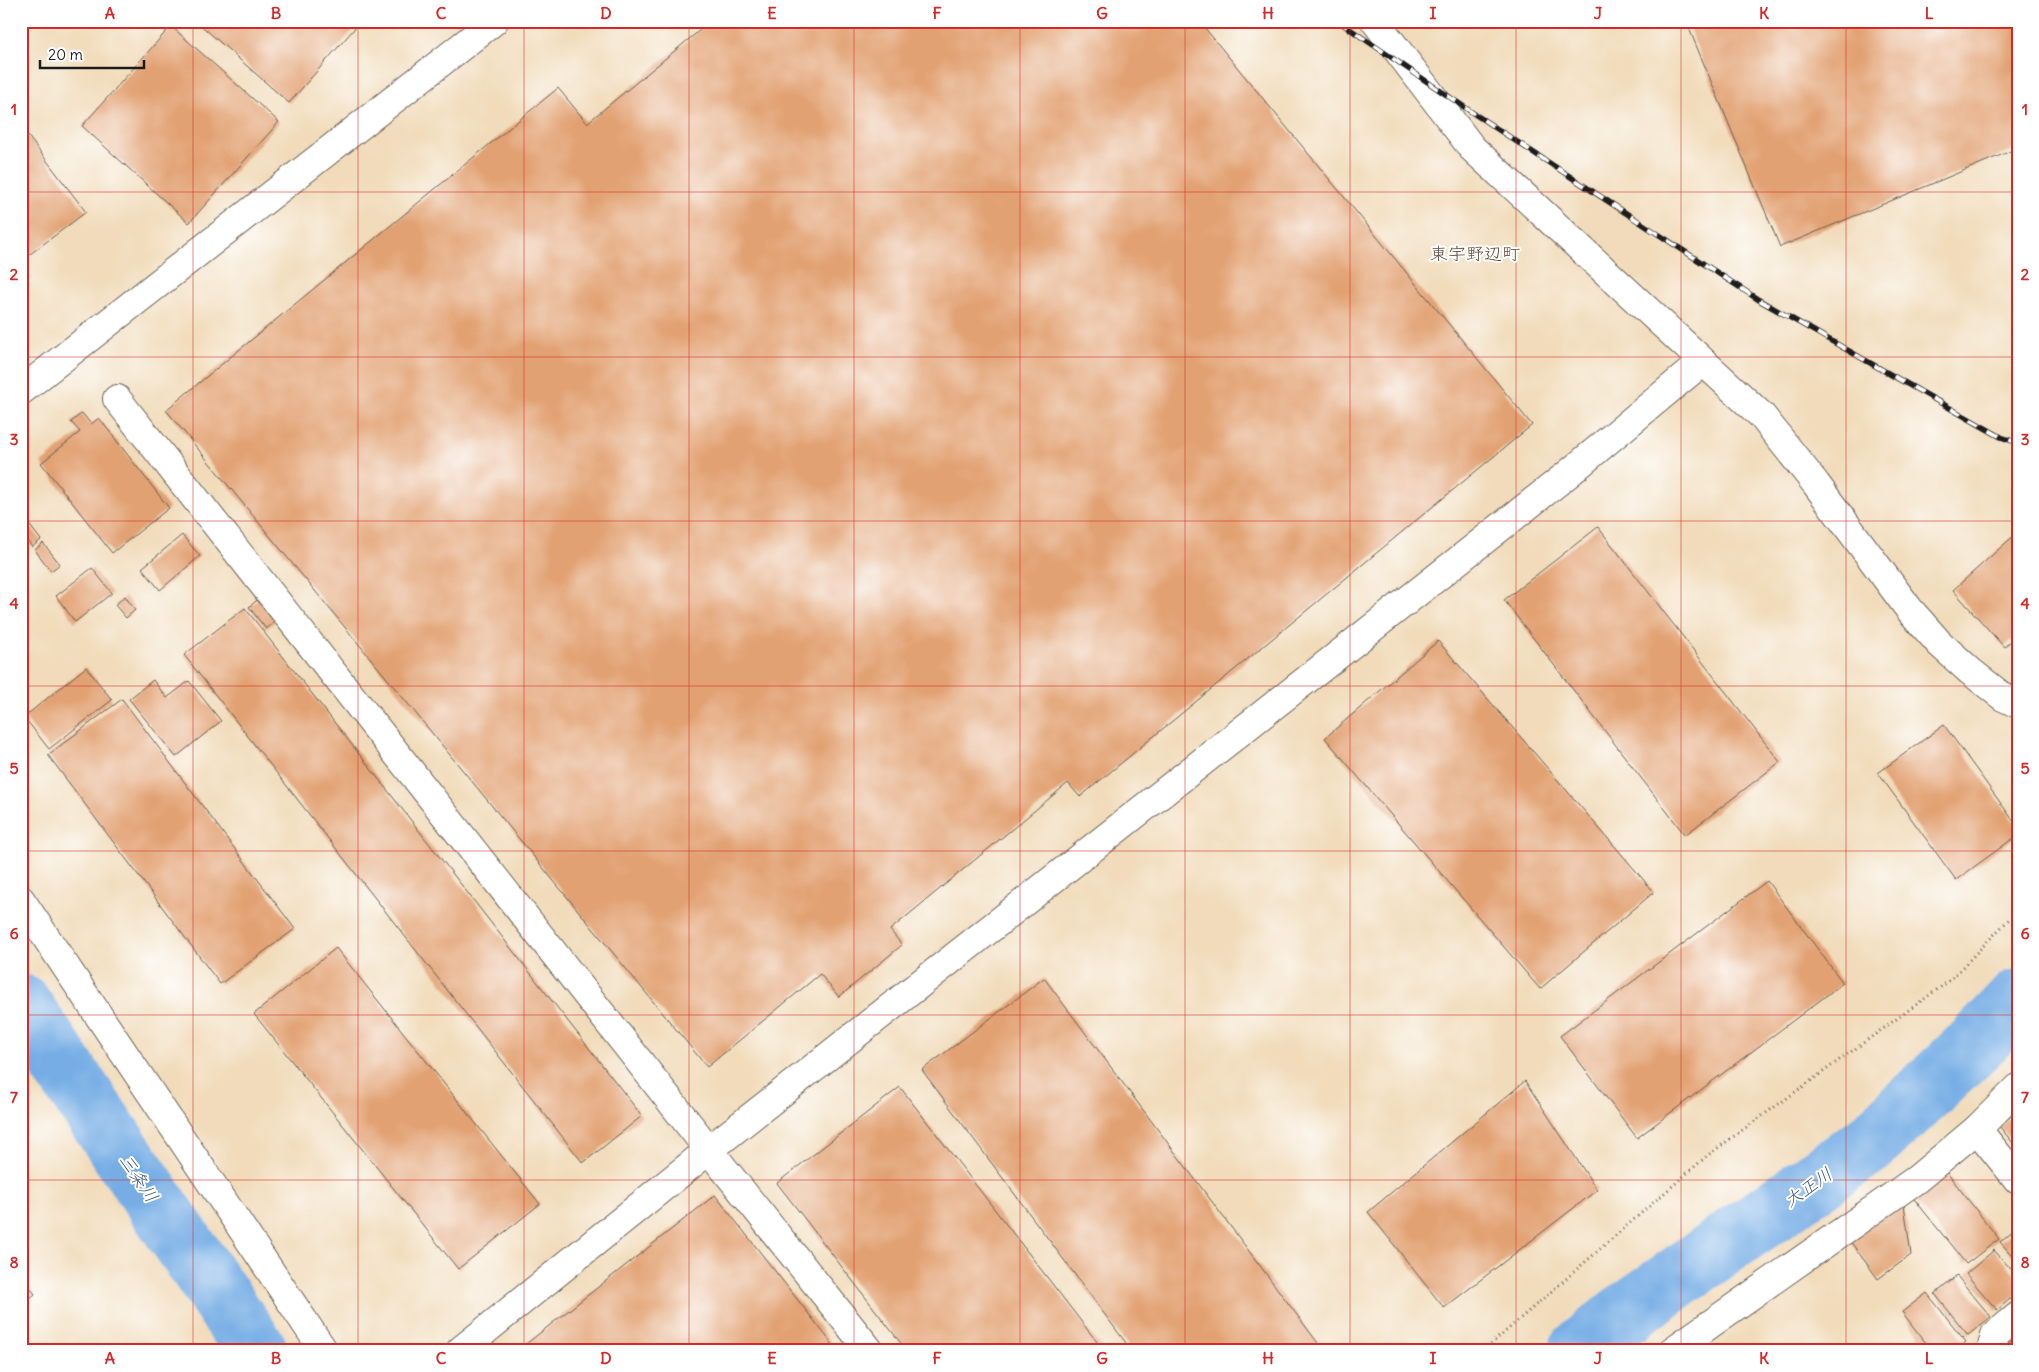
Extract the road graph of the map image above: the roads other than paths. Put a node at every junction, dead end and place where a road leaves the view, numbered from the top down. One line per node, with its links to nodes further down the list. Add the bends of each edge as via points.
1 (494, 21): 4 (street)
2 (1376, 21): 3 (street, via 1472,148)
3 (1702, 362): 6 (street, via 1762,416 1909,609 1940,643 2003,697); 10 (street, via 1568,474)
4 (21, 391)
5 (117, 400): 10 (street)
6 (2018, 704)
7 (21, 900): 13 (street)
8 (2018, 1088): 9 (street)
9 (1977, 1129): 11 (street); 16 (street, via 1917,1179)
10 (709, 1150): 14 (street); 15 (street)
11 (2018, 1180)
12 (2018, 1316): 17 (street, via 1995,1335)
13 (324, 1351)
14 (460, 1351)
15 (870, 1351)
16 (1672, 1351)
17 (1991, 1351)

